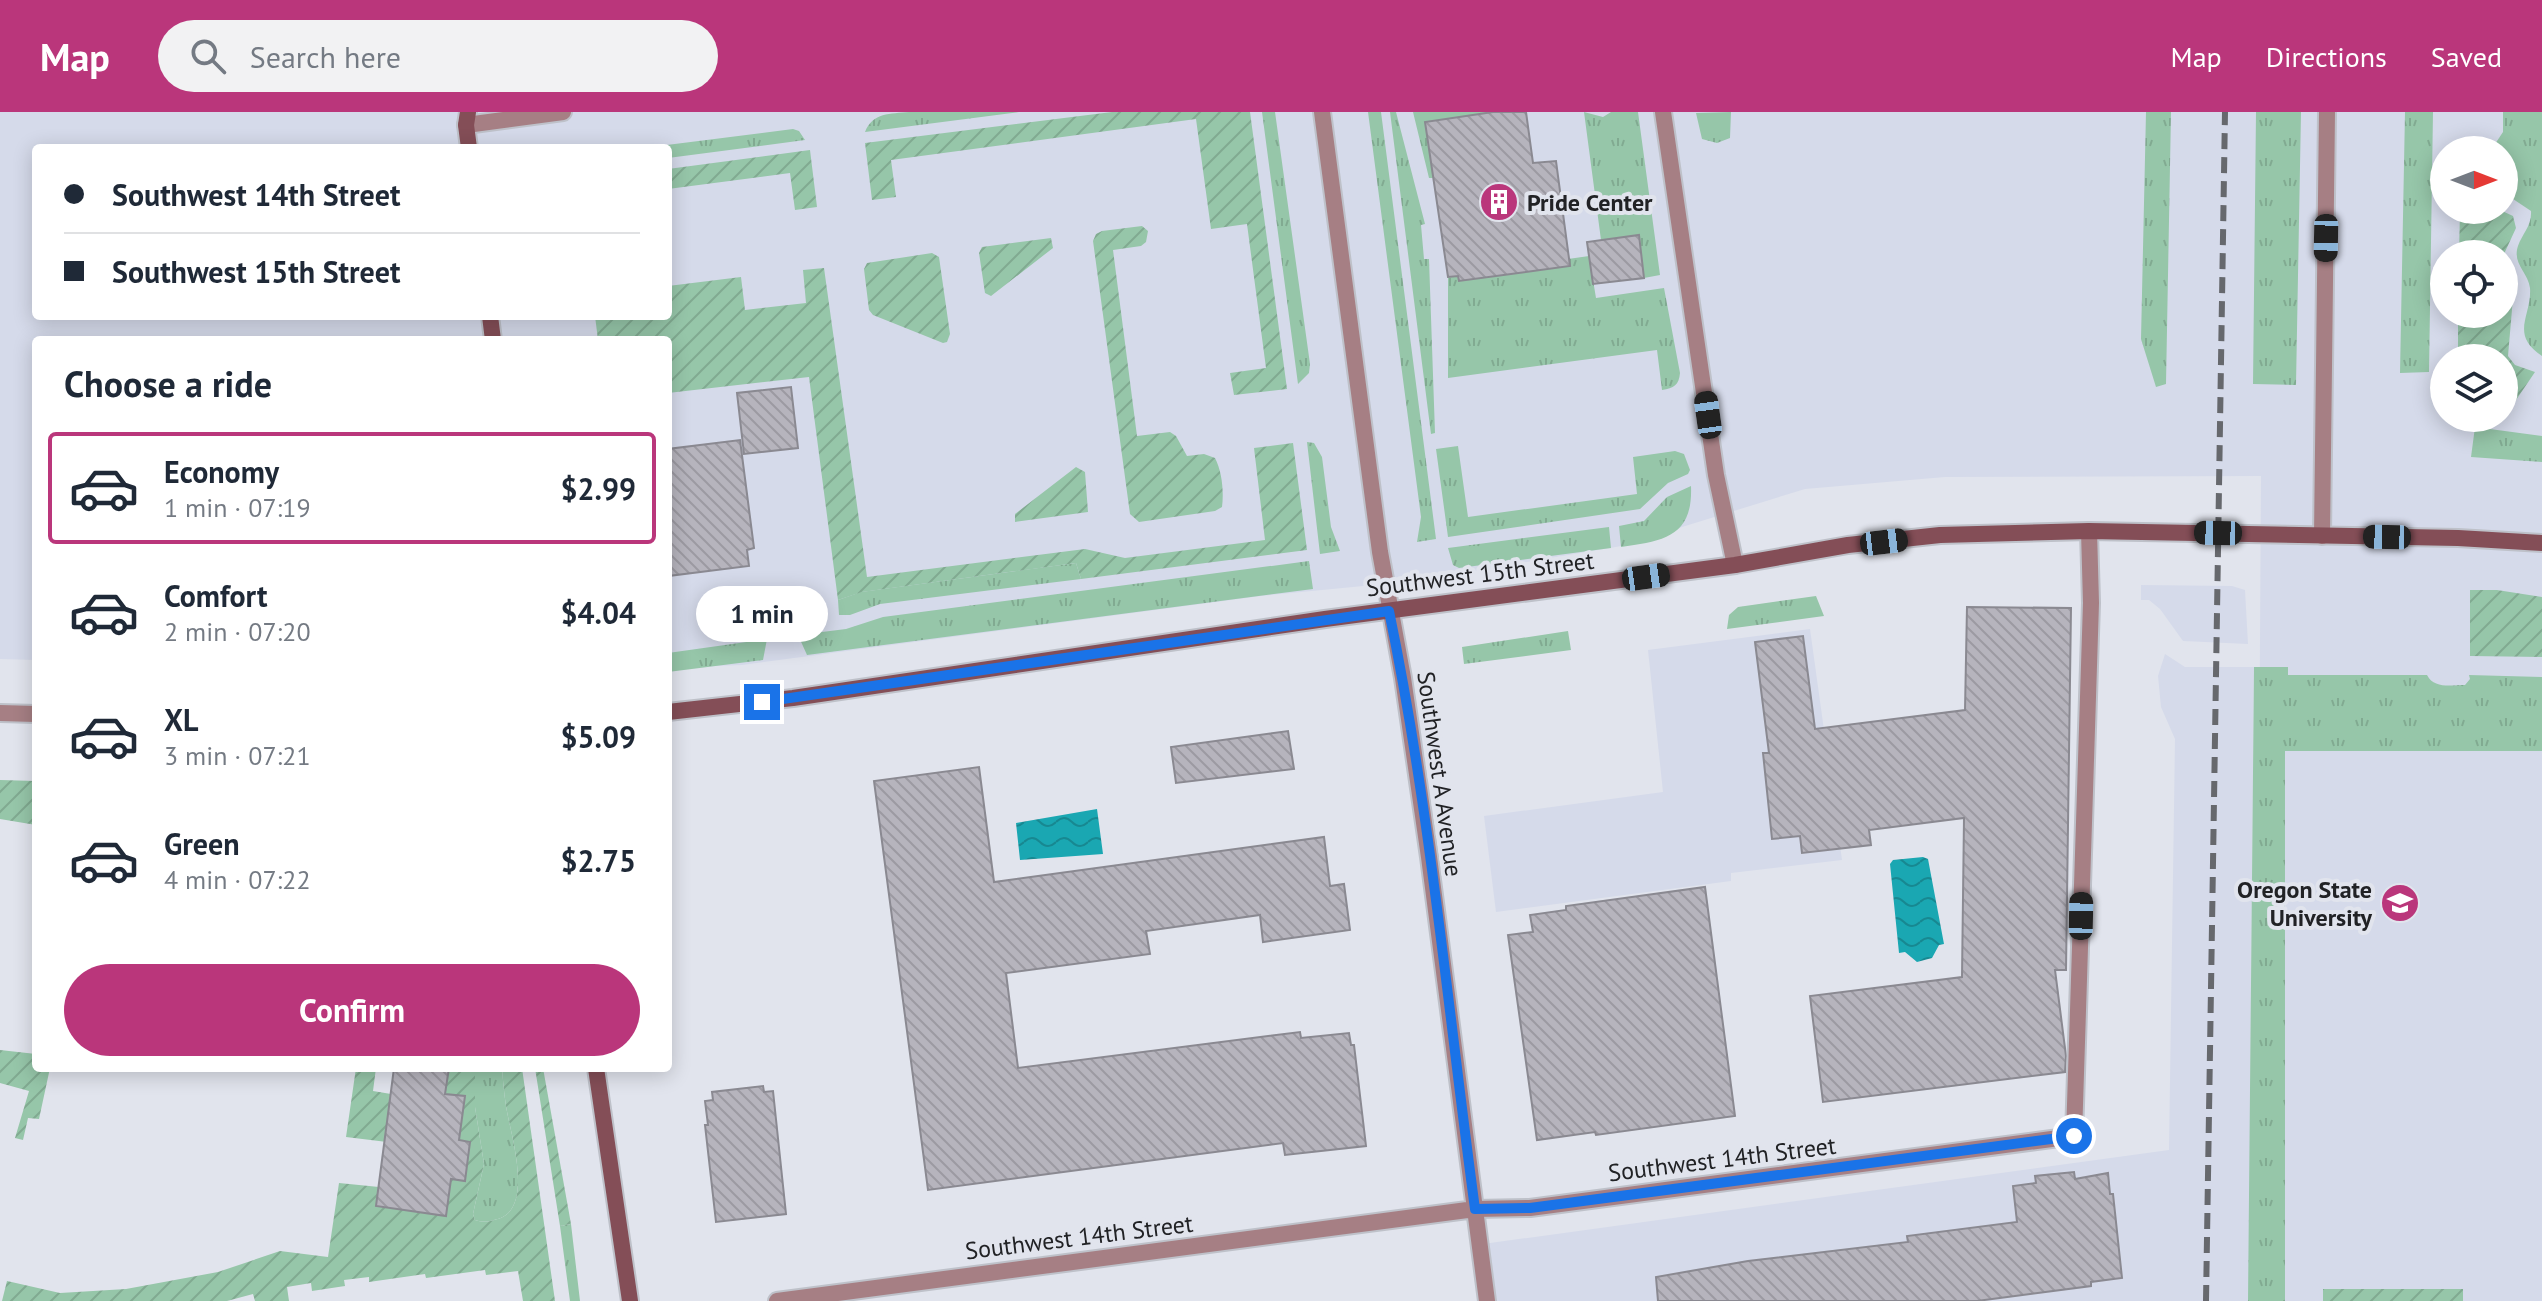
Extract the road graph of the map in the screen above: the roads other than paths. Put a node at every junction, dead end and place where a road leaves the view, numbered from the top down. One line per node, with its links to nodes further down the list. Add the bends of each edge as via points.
1 (563, 112): 5 (street)
2 (1322, 112): 11 (street, Southwest A Avenue)
3 (1663, 112): 10 (street, via 1716,475)
4 (2327, 112): 8 (street)
5 (464, 116): 6 (main road)
6 (468, 144)
7 (2089, 531): 8 (main road, Southwest 15th Street); 10 (main road, Southwest 15th Street, via 1940,535); 16 (street, Southwest 14th Street, via 2074,1136 1530,1208)
8 (2322, 536): 9 (main road, Southwest 15th Street)
9 (2542, 543)
10 (1735, 565): 11 (main road, Southwest 15th Street)
11 (1389, 611): 12 (main road, Southwest 15th Street); 16 (street, Southwest A Avenue, via 1427,842)
12 (672, 712)
13 (0, 713): 14 (street)
14 (32, 714)
15 (597, 1072): 17 (main road)
16 (1475, 1209): 18 (street, Southwest 14th Street); 19 (street, Southwest A Avenue)
17 (630, 1301)
18 (777, 1301)
19 (1487, 1301)

